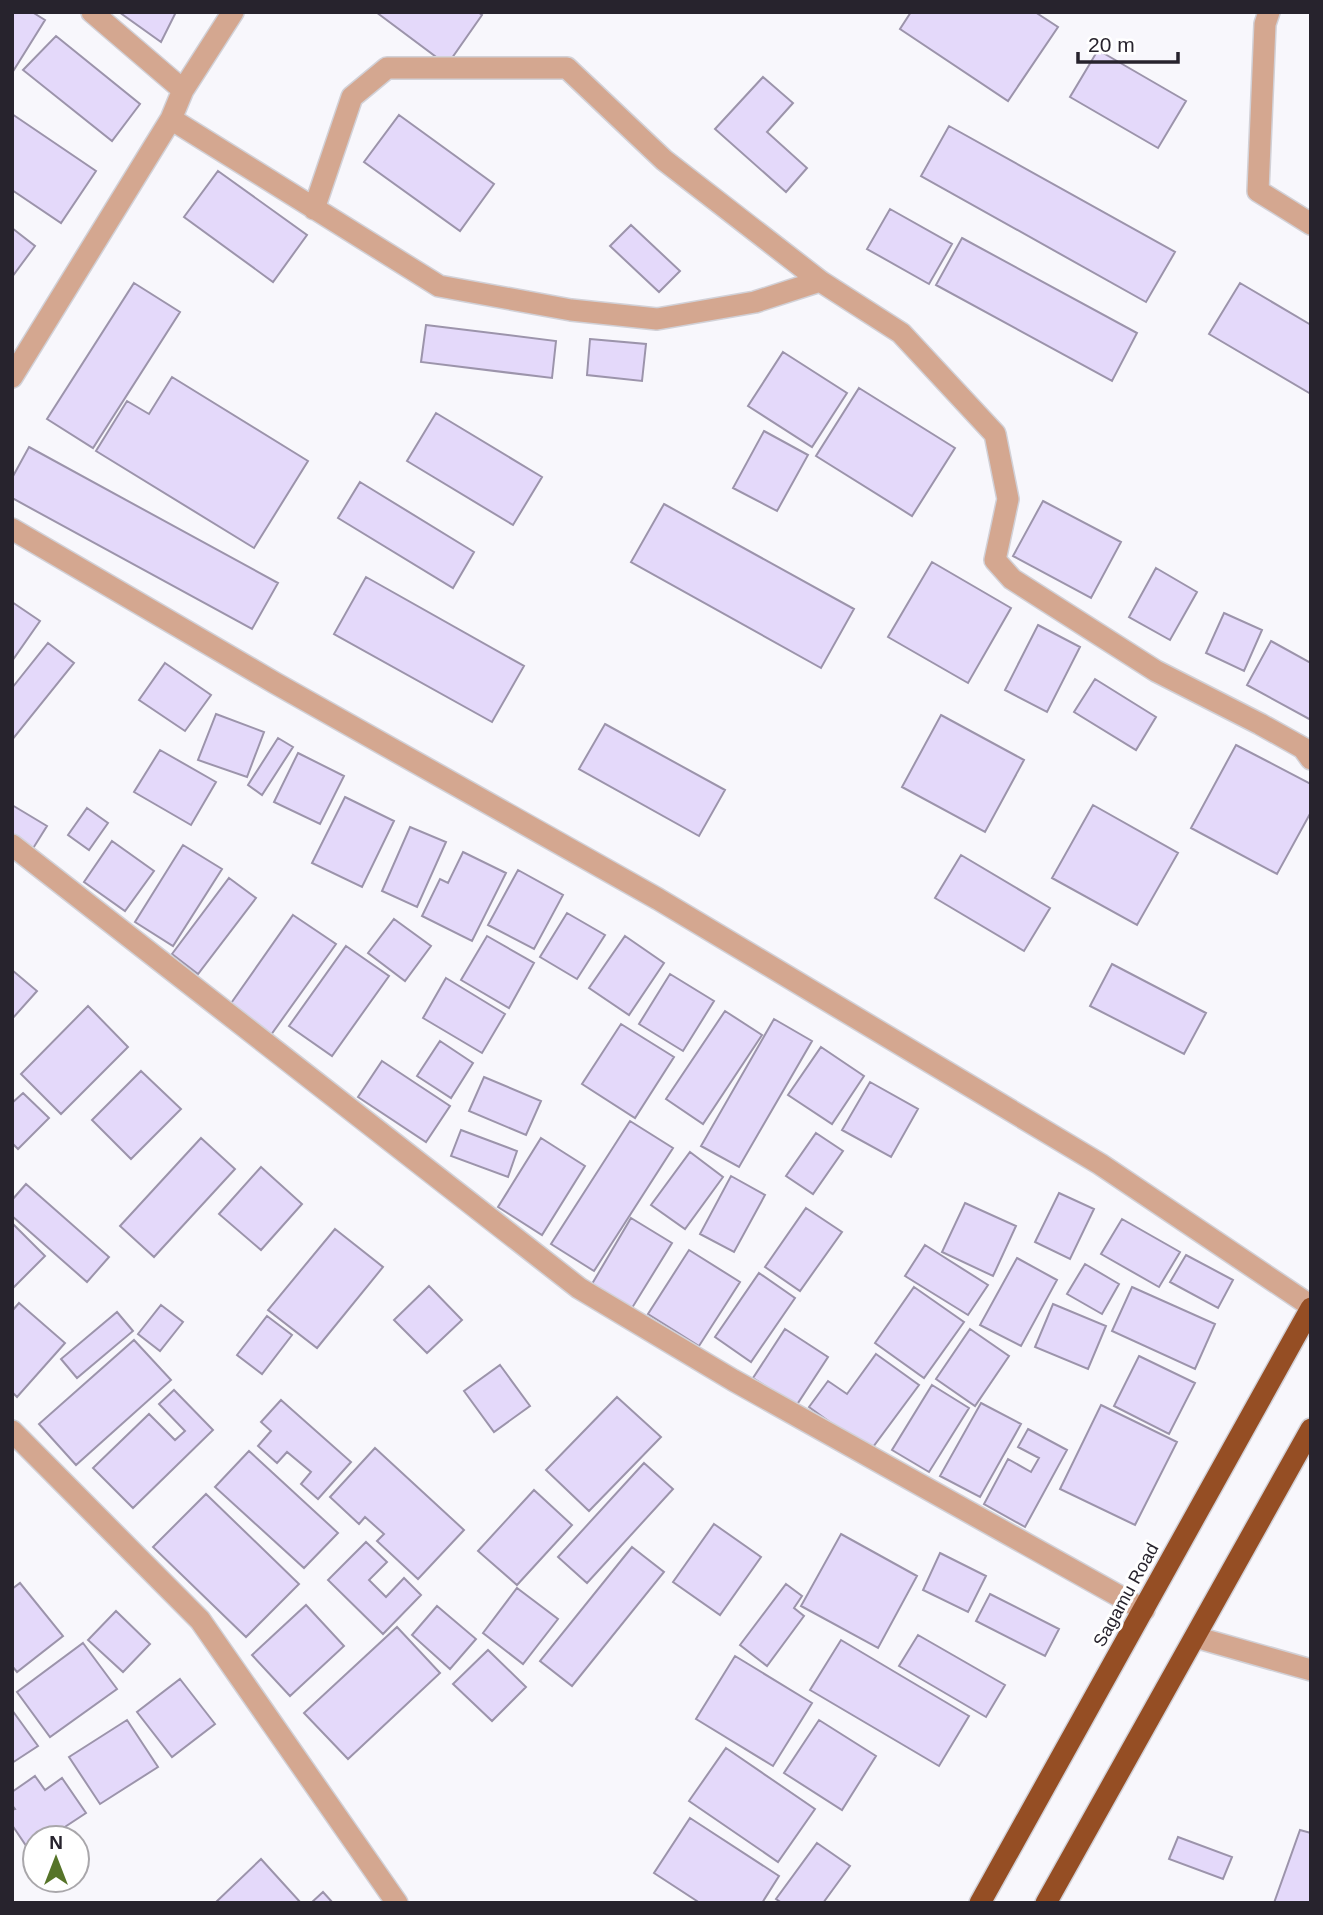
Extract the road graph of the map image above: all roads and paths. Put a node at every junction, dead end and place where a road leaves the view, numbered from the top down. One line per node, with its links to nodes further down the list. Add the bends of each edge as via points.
1 (92, 12): 4 (street)
2 (233, 12): 4 (street)
3 (1269, 12): 7 (street, via 1258,191)
4 (183, 90): 5 (street)
5 (171, 119): 6 (street); 9 (street)
6 (314, 209): 8 (street, via 439,286 570,310 657,319 755,302); 8 (street, via 352,97 387,68 567,68 664,160)
7 (1311, 224)
8 (820, 281): 11 (street, via 901,333 995,434 1008,499 995,559 1012,579 1156,671 1303,748)
9 (12, 377)
10 (12, 529): 13 (street, via 706,927 1100,1164)
11 (1311, 759)
12 (12, 845): 16 (street, via 579,1288 733,1381)
13 (1311, 1307): 16 (highway, Sagamu Road)
14 (1311, 1429): 17 (highway)
15 (12, 1431): 19 (street, via 200,1620)
16 (1144, 1610): 20 (highway, Sagamu Road)
17 (1195, 1637): 18 (street); 21 (highway)
18 (1311, 1670)
19 (397, 1903)
20 (980, 1903)
21 (1046, 1903)

